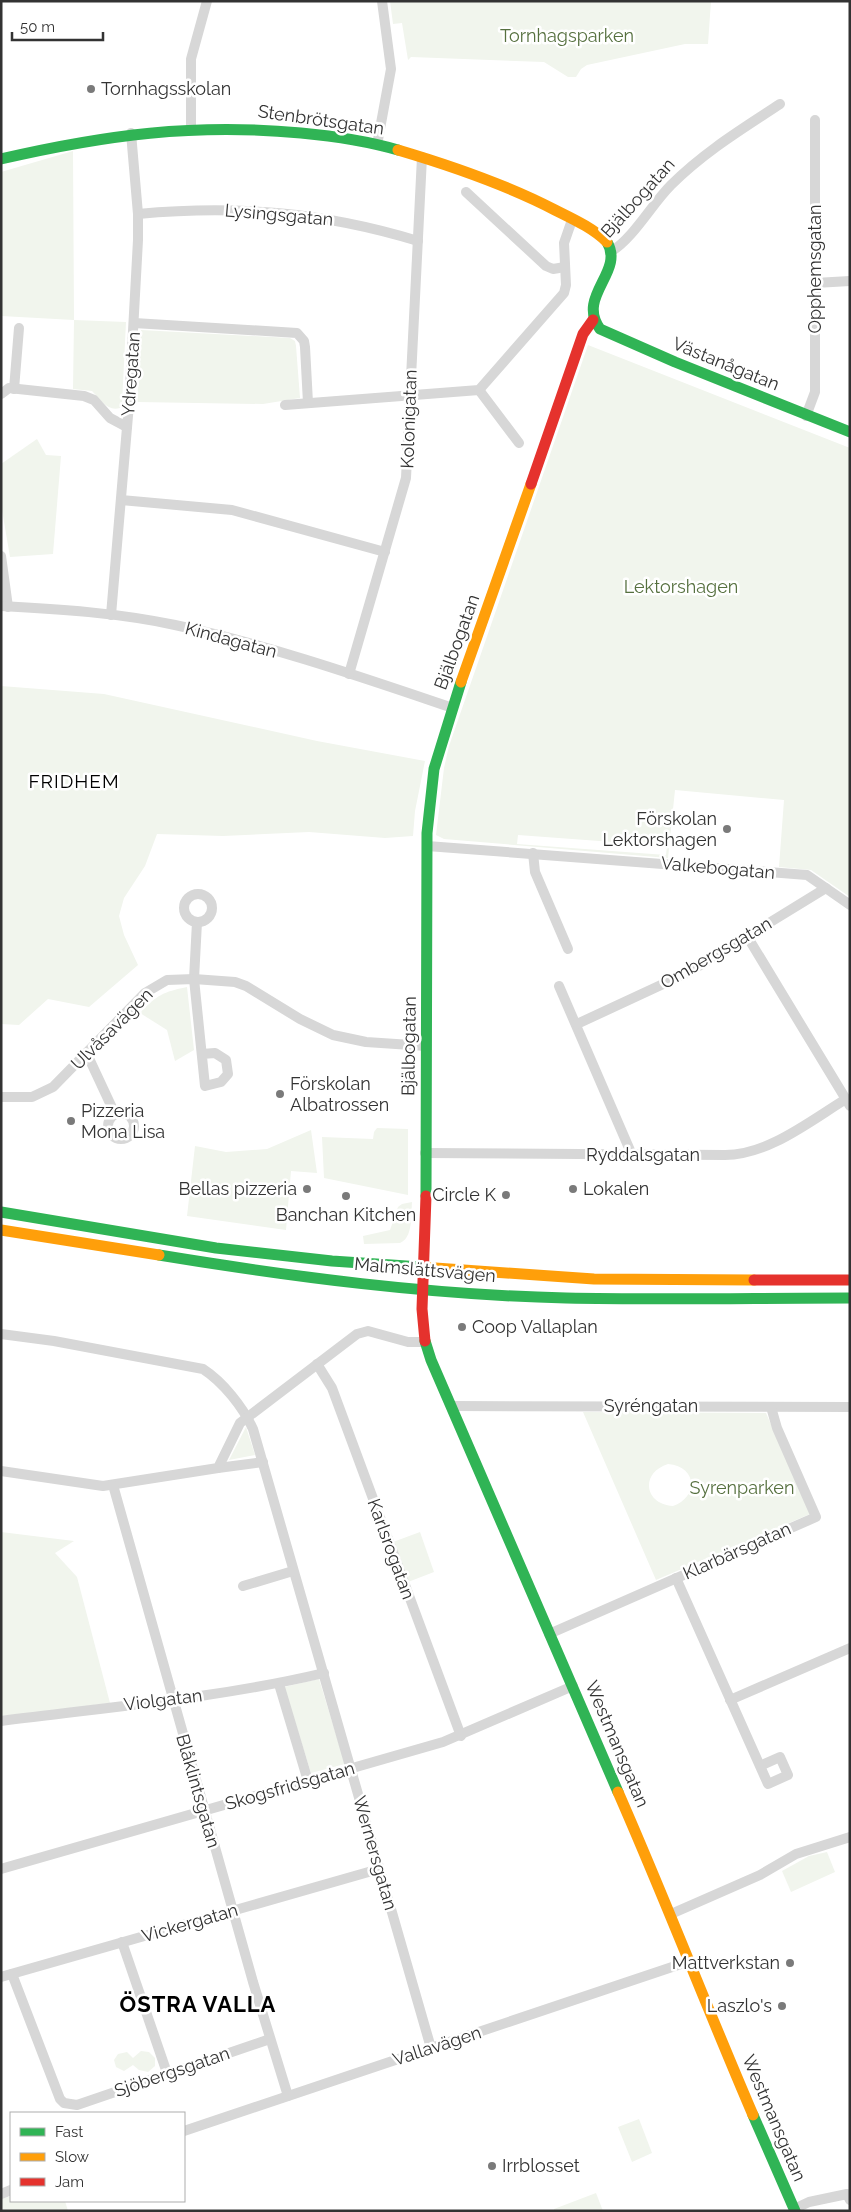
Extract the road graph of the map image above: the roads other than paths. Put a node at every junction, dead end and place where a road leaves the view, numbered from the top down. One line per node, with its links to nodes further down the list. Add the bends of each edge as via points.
1 (207, 1): 5 (street, via 190,69)
2 (382, 1): 7 (street, via 391,68)
3 (780, 104): 14 (street, Bjälbogatan, via 706,153 655,202 622,244)
4 (815, 120): 17 (street, Opphemsgatan)
5 (191, 128): 6 (street, Stenbrötsgatan); 7 (street, Stenbrötsgatan, via 277,129)
6 (131, 133): 9 (street, Stenbrötsgatan, via 77,141); 11 (street, Ydregatan)
7 (377, 144): 8 (street, Stenbrötsgatan)
8 (422, 157): 12 (street, Stenbrötsgatan, via 504,186); 13 (street, Kolonigatan)
9 (1, 159)
10 (466, 192): 15 (street, via 546,266 553,269)
11 (138, 214): 13 (street, Lysingsgatan, via 212,209 278,212 344,221); 19 (street, Ydregatan)
12 (572, 220): 14 (street, Stenbrötsgatan, via 602,237); 15 (street, via 564,243)
13 (418, 240): 24 (street, Kolonigatan)
14 (612, 251): 18 (street, Bjälbogatan, via 611,264 592,308)
15 (566, 267): 22 (street, via 564,293)
16 (850, 281): 17 (street)
17 (815, 283): 27 (street, Opphemsgatan, via 815,392)
18 (593, 320): 27 (street, Västanågatan, via 611,335); 37 (street, Bjälbogatan, via 583,334)
19 (134, 323): 25 (street, via 297,333 305,347); 28 (street, Ydregatan)
20 (19, 328): 21 (street)
21 (14, 389): 23 (street, via 8,388); 28 (street, via 84,396 94,400 110,418)
22 (479, 390): 24 (street); 30 (street)
23 (1, 394)
24 (409, 396): 25 (street); 32 (street, Kolonigatan, via 406,478)
25 (308, 403): 26 (street)
26 (285, 405)
27 (806, 416): 29 (street, Västanågatan)
28 (128, 427): 31 (street, Ydregatan)
29 (850, 432)
30 (519, 443)
31 (121, 500): 32 (street, via 232,510); 35 (street, Ydregatan)
32 (385, 552): 36 (street, Kolonigatan)
33 (1, 556): 34 (street)
34 (4, 606): 35 (street, Kindagatan)
35 (111, 615): 36 (street, Kindagatan, via 175,625)
36 (350, 674): 37 (street, Kindagatan)
37 (453, 708): 38 (street, Bjälbogatan, via 433,775)
38 (427, 846): 39 (street, Valkebogatan); 48 (street, Bjälbogatan)
39 (533, 853): 40 (street, Valkebogatan, via 807,875); 44 (street, via 535,872)
40 (826, 888): 41 (street, Valkebogatan); 43 (street, Ombergsgatan)
41 (850, 905)
42 (197, 922): 45 (street)
43 (747, 936): 47 (street, Ombergsgatan, via 689,972); 52 (street)
44 (568, 949)
45 (194, 979): 48 (street, Ulvåsavägen, via 240,984 300,1019 340,1037); 49 (street, Ulvåsavägen, via 167,980 151,988); 50 (street)
46 (559, 986): 47 (street)
47 (577, 1024): 55 (street)
48 (426, 1046): 54 (street, Bjälbogatan)
49 (87, 1054): 51 (street, Ulvåsavägen, via 43,1093); 53 (street)
50 (202, 1054)
51 (1, 1097)
52 (848, 1103): 55 (street, Ryddalsgatan, via 749,1153)
53 (115, 1114)
54 (425, 1153): 55 (street, Ryddalsgatan); 58 (street, Bjälbogatan)
55 (632, 1155)
56 (1, 1212): 58 (street, Malmslättsvägen, via 268,1254)
57 (1, 1230): 60 (street, Malmslättsvägen, via 269,1273)
58 (423, 1268): 59 (street, Malmslättsvägen, via 594,1279); 60 (street, Bjälbogatan)
59 (850, 1280)
60 (422, 1289): 61 (street, Malmslättsvägen, via 564,1298); 63 (street, Westmansgatan)
61 (850, 1298)
62 (1, 1334): 68 (street, via 203,1369)
63 (425, 1342): 64 (street, via 408,1342 383,1334 362,1332); 65 (street, Westmansgatan)
64 (317, 1364): 68 (street); 84 (street, Karlsrogatan, via 332,1388)
65 (452, 1406): 66 (street, Syréngatan); 76 (street, Westmansgatan)
66 (771, 1407): 67 (street, Syréngatan); 74 (street, Klarbärsgatan, via 816,1517)
67 (850, 1407)
68 (247, 1416): 69 (street, Wernersgatan); 70 (street, via 240,1423)
69 (262, 1462): 70 (street); 73 (street, Wernersgatan)
70 (218, 1468): 72 (street)
71 (1, 1471): 72 (street)
72 (113, 1485): 81 (street, Blåklintsgatan)
73 (293, 1571): 75 (street); 78 (street, Wernersgatan)
74 (676, 1578): 76 (street, Klarbärsgatan); 82 (street)
75 (243, 1586)
76 (549, 1634): 80 (street, Westmansgatan)
77 (850, 1648): 82 (street)
78 (324, 1673): 79 (street, Violgatan); 86 (street, Wernersgatan)
79 (279, 1684): 81 (street, Violgatan); 87 (street)
80 (573, 1686): 84 (street, Skogsfridsgatan); 93 (street, Westmansgatan)
81 (172, 1700): 83 (street, Violgatan); 88 (street, Blåklintsgatan)
82 (730, 1700): 85 (street)
83 (1, 1722)
84 (461, 1736): 86 (street, Skogsfridsgatan)
85 (760, 1766)
86 (351, 1768): 87 (street, Skogsfridsgatan); 91 (street, Wernersgatan)
87 (308, 1781): 88 (street, Skogsfridsgatan)
88 (205, 1812): 90 (street, Skogsfridsgatan); 92 (street, Blåklintsgatan)
89 (850, 1837): 93 (street, via 796,1854 760,1875)
90 (1, 1869)
91 (378, 1869): 92 (street, Vickergatan); 99 (street, Wernersgatan)
92 (233, 1910): 94 (street, Vickergatan); 98 (street, Blåklintsgatan)
93 (672, 1914): 95 (street, Westmansgatan)
94 (122, 1942): 96 (street, Vickergatan); 100 (street)
95 (690, 1961): 99 (street, Vallavägen); 104 (street, Westmansgatan)
96 (12, 1974): 97 (street, Vickergatan); 100 (street, Sjöbergsgatan, via 64,2103 77,2105)
97 (1, 1977)
98 (270, 2039): 100 (street, Sjöbergsgatan); 101 (street, Blåklintsgatan)
99 (431, 2048): 101 (street, Vallavägen)
100 (167, 2073)
101 (288, 2096): 102 (street, Vallavägen)
102 (185, 2131)
103 (850, 2200): 104 (street, via 847,2194 809,2202)
104 (795, 2210)

